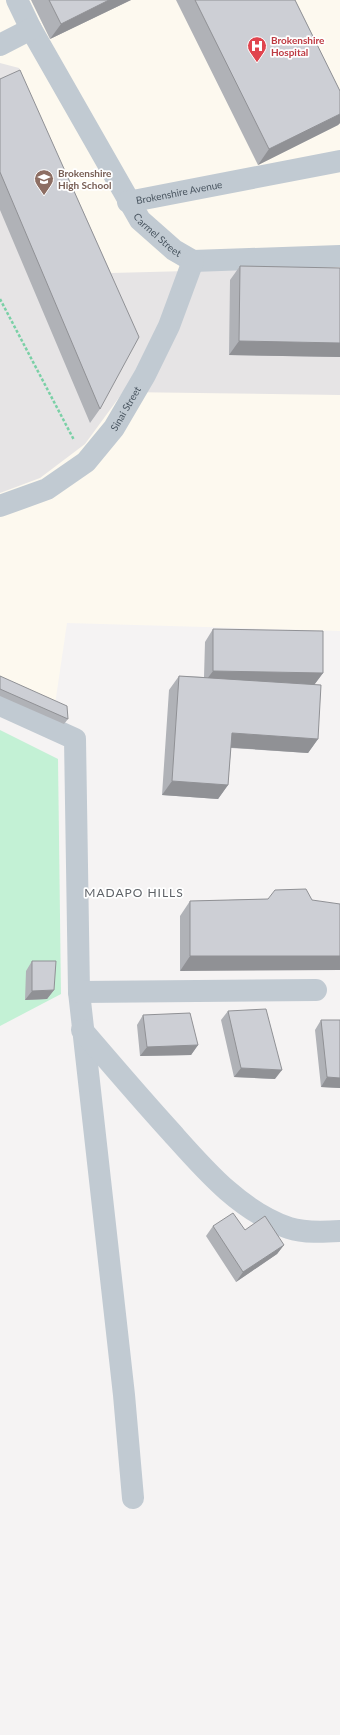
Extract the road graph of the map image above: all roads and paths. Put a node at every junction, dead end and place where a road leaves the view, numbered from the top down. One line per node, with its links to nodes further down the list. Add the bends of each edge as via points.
1 (17, 0): 2 (street, Brokenshire Avenue)
2 (31, 30): 3 (street); 5 (street, Brokenshire Avenue)
3 (0, 45)
4 (340, 161): 5 (street, Brokenshire Avenue)
5 (128, 202): 7 (street, Carmel Street, via 140,220 156,236)
6 (340, 256): 7 (street)
7 (193, 261): 9 (street, Sinai Street, via 169,326 145,374 114,428)
8 (0, 299): 9 (path)
9 (86, 462): 10 (street, Sinai Street, via 47,489)
10 (0, 506)
11 (0, 705): 13 (street, via 75,739)
12 (316, 990): 13 (street)
13 (79, 992): 14 (street)
14 (82, 1030): 15 (street, via 189,1153 239,1201 261,1216 290,1228); 16 (street, via 124,1395)
15 (340, 1232)
16 (133, 1498)

